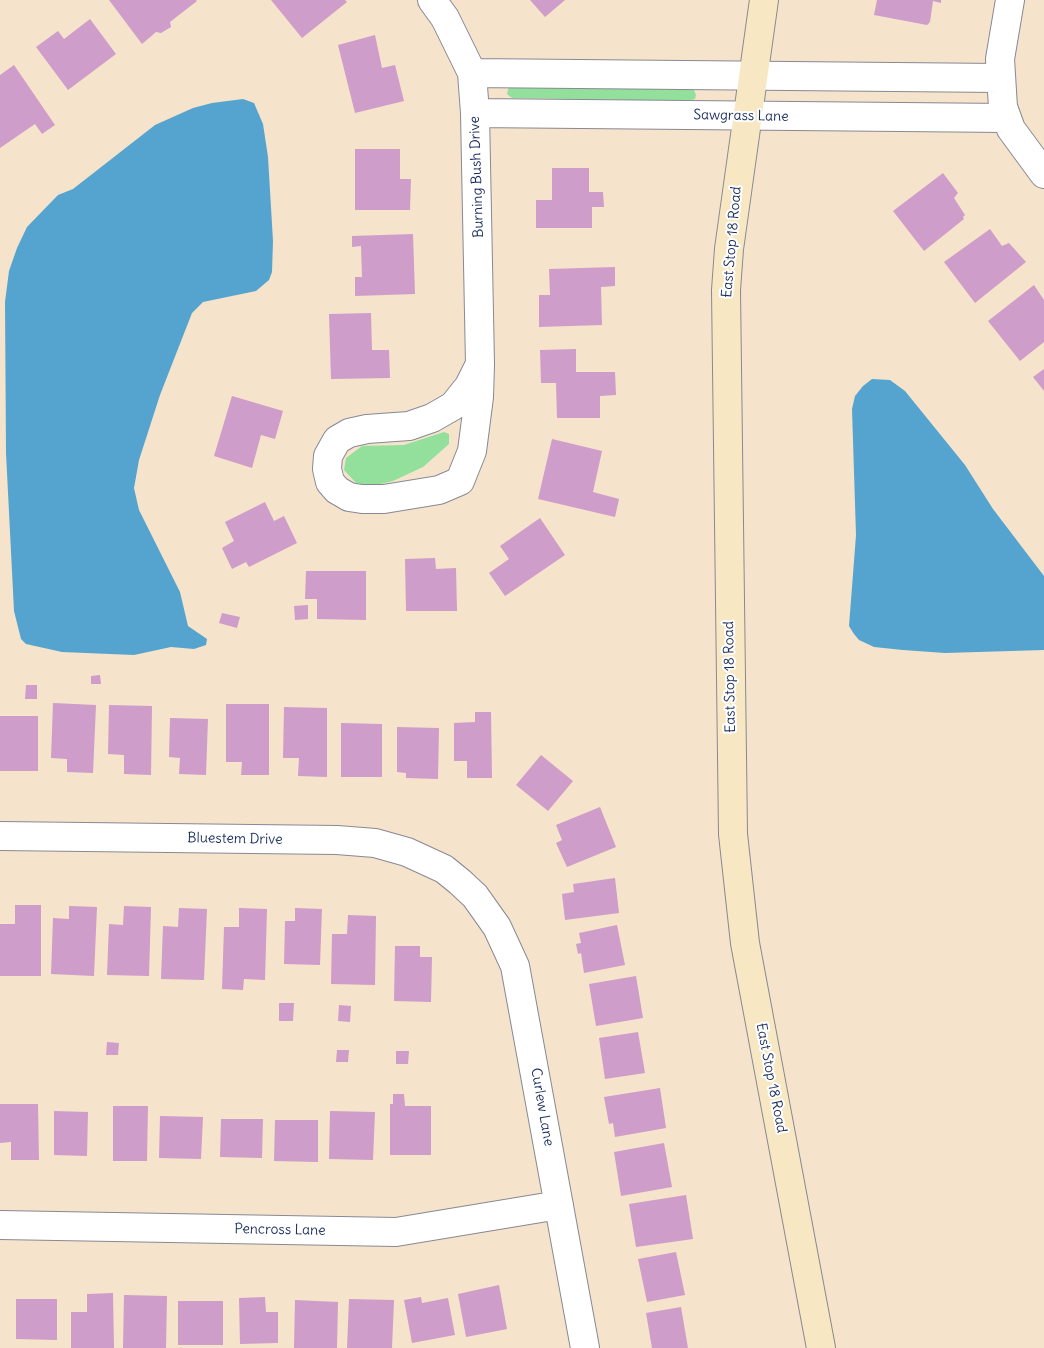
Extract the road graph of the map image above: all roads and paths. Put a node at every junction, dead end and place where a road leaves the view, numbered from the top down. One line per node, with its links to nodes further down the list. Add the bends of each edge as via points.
1 (432, 0): 4 (street, Burning Bush Drive, via 445,18)
2 (764, 0): 5 (street, East Stop 18 Road)
3 (1010, 0): 6 (street)
4 (472, 73): 5 (street); 7 (street, Burning Bush Drive)
5 (753, 74): 6 (street); 8 (street, East Stop 18 Road)
6 (1000, 78): 9 (street)
7 (475, 113): 8 (street, Sawgrass Lane); 11 (street, Burning Bush Drive)
8 (747, 116): 9 (street, Sawgrass Lane); 17 (street, East Stop 18 Road, via 726,290 734,834 745,943)
9 (1007, 118): 10 (street, via 1011,129)
10 (1044, 174)
11 (480, 364): 11 (street, Burning Bush Drive, via 454,406 432,418 409,426 358,431 337,440 328,456 330,482 349,497 384,499 439,490 460,481 475,434)
12 (0, 836): 13 (street, Bluestem Drive, via 375,843 407,852 444,869)
13 (460, 882): 14 (street, Curlew Lane, via 475,896 497,927 515,966)
14 (559, 1205): 15 (street, Pencross Lane, via 396,1232); 16 (street, Curlew Lane)
15 (0, 1225)
16 (585, 1348)
17 (821, 1348)

